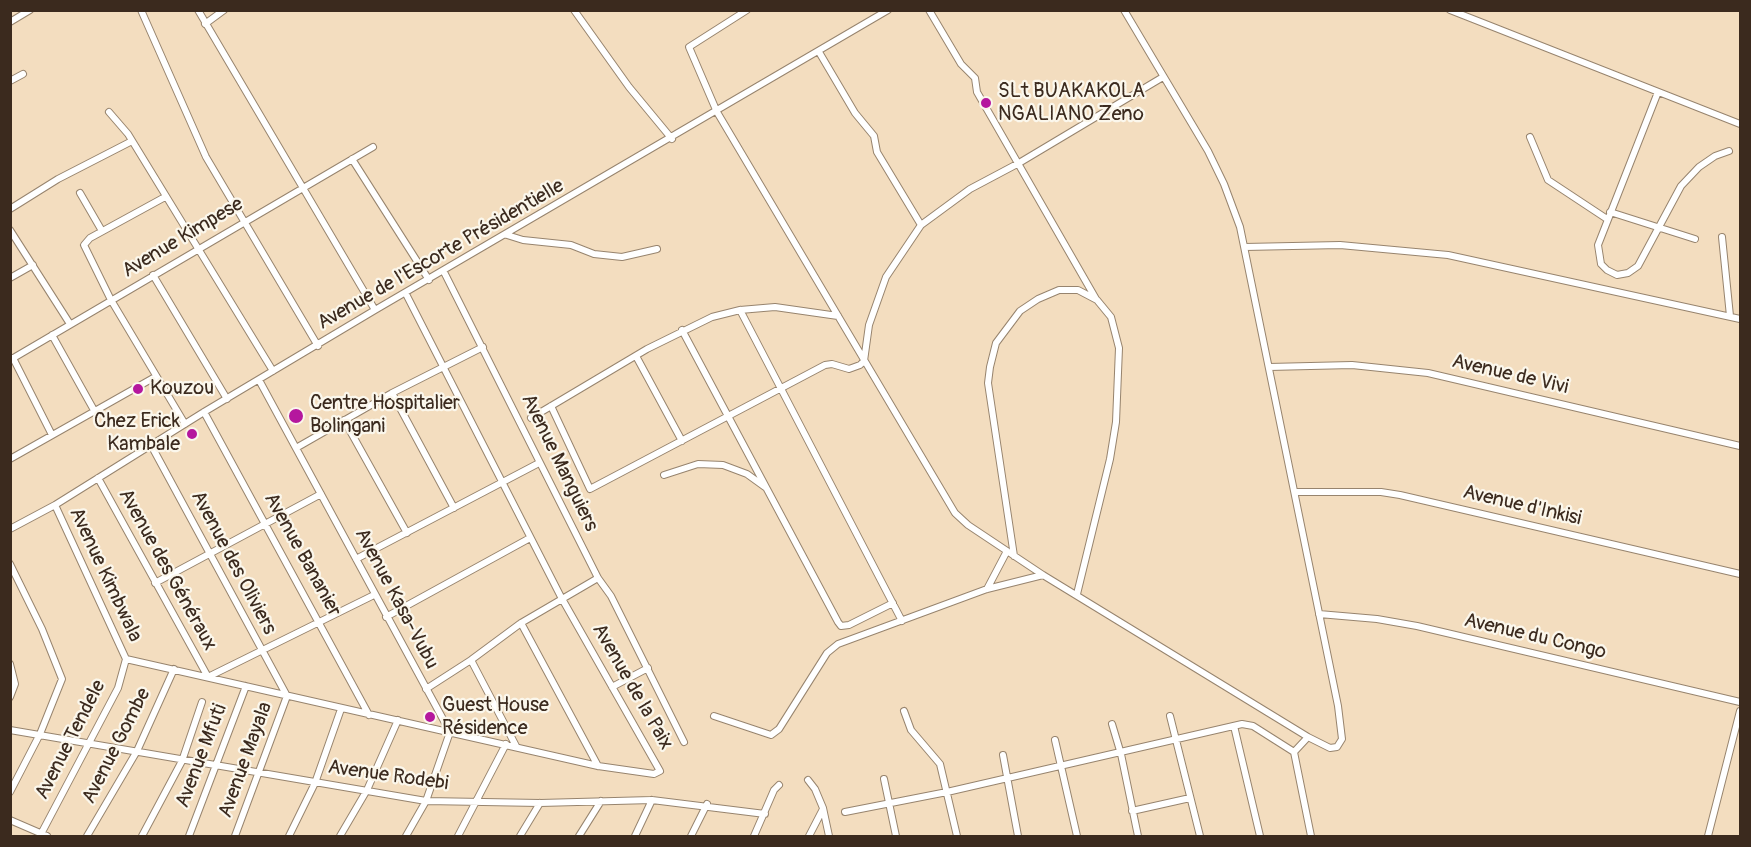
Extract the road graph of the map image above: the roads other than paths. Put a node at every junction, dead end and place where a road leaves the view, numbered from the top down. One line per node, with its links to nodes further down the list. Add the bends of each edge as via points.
1 (30, 10): 11 (street)
2 (141, 10): 34 (street, via 206,158)
3 (198, 10): 12 (street)
4 (224, 10): 12 (street)
5 (574, 10): 22 (street)
6 (747, 10): 19 (street, via 689,47)
7 (888, 10): 13 (street, Avenue de l'Escorte Présidentielle)
8 (929, 10): 27 (street, via 961,64 975,78 977,92)
9 (1124, 10): 15 (street)
10 (1450, 10): 17 (street)
11 (10, 22)
12 (205, 24): 28 (street)
13 (819, 52): 19 (street, Avenue de l'Escorte Présidentielle); 35 (street, via 874,136 877,152)
14 (23, 74): 16 (street)
15 (1163, 77): 27 (street); 43 (street, via 1217,168)
16 (10, 81)
17 (1658, 92): 20 (street); 32 (street)
18 (109, 112): 23 (street)
19 (717, 112): 22 (street, Avenue de l'Escorte Présidentielle); 55 (street)
20 (1740, 124)
21 (1530, 137): 33 (street, via 1548,180)
22 (672, 139): 39 (street, Avenue de l'Escorte Présidentielle)
23 (132, 141): 30 (street); 31 (street)
24 (374, 147): 26 (street, Avenue Kimpese)
25 (1729, 151): 36 (street, via 1707,162 1682,186)
26 (352, 159): 28 (street, Avenue Kimpese); 49 (street)
27 (1019, 163): 35 (street, via 956,198); 52 (street)
28 (300, 188): 34 (street, Avenue Kimpese); 53 (street)
29 (80, 193): 38 (street)
30 (165, 197): 38 (street); 42 (street)
31 (10, 209)
32 (1610, 212): 33 (street); 36 (street)
33 (1607, 219): 36 (street, via 1598,256 1601,264 1617,274 1638,266)
34 (242, 222): 42 (street, Avenue Kimpese); 61 (street)
35 (921, 225): 65 (street, via 886,277 869,325)
36 (1659, 229): 41 (street)
37 (10, 230): 45 (street)
38 (102, 231): 51 (street, via 86,241 84,250)
39 (507, 235): 44 (street, via 622,257); 46 (street, Avenue de l'Escorte Présidentielle)
40 (1722, 237): 56 (street)
41 (1695, 239)
42 (197, 248): 47 (street, Avenue Kimpese); 68 (street)
43 (1245, 248): 56 (street, via 1340,244 1448,255); 67 (street)
44 (657, 249)
45 (33, 265): 48 (street); 58 (street)
46 (444, 272): 49 (street, Avenue de l'Escorte Présidentielle); 62 (street, Avenue Manguiers)
47 (153, 275): 51 (street, Avenue Kimpese); 73 (street)
48 (10, 279)
49 (429, 280): 50 (street, Avenue de l'Escorte Présidentielle)
50 (406, 294): 53 (street, Avenue de l'Escorte Présidentielle); 66 (street, Avenue de la Paix)
51 (111, 300): 58 (street, Avenue Kimpese); 69 (street)
52 (1097, 300): 102 (street, via 1078,290 1059,290 1038,299 1020,311 996,344 988,383); 110 (street, via 1112,317 1117,331 1116,422)
53 (375, 310): 61 (street, Avenue de l'Escorte Présidentielle)
54 (740, 310): 55 (street, via 775,307); 59 (street, via 704,319); 71 (street)
55 (838, 316): 65 (street)
56 (1730, 316): 57 (street)
57 (1740, 319)
58 (70, 324): 60 (street, Avenue Kimpese)
59 (682, 330): 63 (street); 77 (street)
60 (52, 335): 64 (street, Avenue Kimpese); 75 (street)
61 (318, 346): 68 (street, Avenue de l'Escorte Présidentielle)
62 (483, 347): 66 (street); 87 (street, Avenue Manguiers)
63 (636, 356): 74 (street); 82 (street)
64 (12, 359): 81 (street)
65 (864, 361): 71 (street, via 849,369 825,365); 100 (street, via 955,513)
66 (443, 367): 72 (street); 90 (street, Avenue de la Paix)
67 (1269, 367): 84 (street, Avenue de Vivi, via 1352,365 1428,372); 92 (street)
68 (273, 371): 70 (street, Avenue de l'Escorte Présidentielle)
69 (155, 377): 75 (street); 80 (street)
70 (259, 380): 73 (street, Avenue de l'Escorte Présidentielle); 85 (street, Avenue Kasa-Vubu)
71 (779, 389): 77 (street); 113 (street)
72 (392, 393): 79 (street); 95 (street)
73 (226, 399): 76 (street, Avenue de l'Escorte Présidentielle)
74 (551, 406): 78 (street); 82 (street, via 590,489)
75 (95, 412): 81 (street)
76 (204, 412): 80 (street, Avenue de l'Escorte Présidentielle); 96 (street, Avenue Bananier)
77 (729, 416): 82 (street); 91 (street)
78 (531, 418)
79 (344, 420): 85 (street); 98 (street)
80 (184, 424): 83 (street, Avenue de l'Escorte Présidentielle)
81 (52, 435): 86 (street)
82 (682, 441)
83 (151, 445): 89 (street, Avenue de l'Escorte Présidentielle); 101 (street, Avenue des Oliviers)
84 (1740, 446)
85 (296, 448): 93 (street, Avenue Kasa-Vubu)
86 (10, 459)
87 (539, 463): 90 (street); 107 (street, Avenue Manguiers)
88 (664, 475): 91 (street, via 699,464 723,465 747,474)
89 (98, 478): 94 (street, Avenue de l'Escorte Présidentielle); 108 (street, Avenue des Généraux)
90 (503, 483): 95 (street); 99 (street, Avenue de la Paix)
91 (768, 489): 113 (street, via 841,626)
92 (1295, 492): 105 (street, Avenue d'Inkisi, via 1400,495); 114 (street)
93 (321, 494): 96 (street); 103 (street, Avenue Kasa-Vubu)
94 (55, 505): 97 (street, Avenue de l'Escorte Présidentielle); 120 (street, Avenue Kimbwala)
95 (454, 508): 98 (street)
96 (265, 523): 101 (street); 118 (street, Avenue Bananier)
97 (10, 529)
98 (407, 533): 103 (street)
99 (530, 538): 112 (street, Avenue de la Paix); 115 (street)
100 (1007, 551): 102 (street); 109 (street)
101 (210, 554): 108 (street); 119 (street, Avenue des Oliviers)
102 (1014, 556): 106 (street)
103 (356, 559): 111 (street, Avenue Kasa-Vubu)
104 (10, 564): 144 (street, via 62,675)
105 (1740, 574)
106 (1043, 575): 109 (street); 110 (street)
107 (597, 578): 112 (street); 123 (street, Avenue Manguiers, via 611,596)
108 (155, 583): 125 (street, Avenue des Généraux)
109 (987, 589): 116 (street)
110 (1077, 594): 145 (street)
111 (374, 595): 115 (street, Avenue Kasa-Vubu); 118 (street)
112 (561, 597): 117 (street); 127 (street, Avenue de la Paix)
113 (893, 603): 116 (street)
114 (1319, 614): 132 (street, Avenue du Congo, via 1417,626); 145 (street, via 1342,739 1337,747 1330,748)
115 (386, 616): 128 (street, Avenue Kasa-Vubu)
116 (902, 621): 137 (street, via 832,648 779,729 771,735)
117 (521, 623): 121 (street); 157 (street)
118 (321, 624): 119 (street); 136 (street, Avenue Bananier)
119 (261, 652): 125 (street); 129 (street, Avenue des Oliviers)
120 (126, 659): 124 (street, Avenue de la Paix); 149 (street, Avenue Tendele, via 118,688)
121 (471, 660): 128 (street); 151 (street)
122 (10, 664): 130 (street, via 15,684)
123 (648, 668): 127 (street); 148 (street, Avenue Manguiers)
124 (174, 669): 125 (street, Avenue de la Paix); 152 (street, Avenue Gombe)
125 (208, 677): 126 (street, Avenue de la Paix)
126 (246, 686): 129 (street, Avenue de la Paix); 159 (street, Avenue Mfuti)
127 (612, 687): 157 (street, Avenue de la Paix, via 660,771 654,774)
128 (426, 689): 143 (street, Avenue Kasa-Vubu)
129 (287, 696): 133 (street, Avenue de la Paix); 160 (street, Avenue Mayala)
130 (10, 697)
131 (202, 702): 156 (street)
132 (1740, 702)
133 (341, 709): 136 (street, Avenue de la Paix); 164 (street)
134 (904, 711): 168 (street, via 911,730 940,764)
135 (1740, 711): 206 (street)
136 (369, 715): 139 (street, Avenue de la Paix)
137 (714, 716)
138 (1170, 716): 147 (street)
139 (398, 720): 143 (street, Avenue de la Paix); 166 (street)
140 (1112, 724): 154 (street)
141 (1234, 726): 147 (street); 153 (street, via 1252,726); 204 (street)
142 (10, 730): 144 (street, Avenue Rodebi)
143 (450, 732): 150 (street, Avenue de la Paix); 171 (street)
144 (40, 734): 149 (street, Avenue Rodebi); 167 (street)
145 (1308, 737): 153 (street)
146 (1055, 740): 158 (street)
147 (1176, 740): 154 (street); 169 (street)
148 (684, 742)
149 (90, 743): 152 (street, Avenue Rodebi); 182 (street, Avenue Tendele)
150 (506, 744): 151 (street, Avenue de la Paix); 173 (street)
151 (516, 746): 157 (street, Avenue de la Paix)
152 (137, 751): 156 (street, Avenue Rodebi); 183 (street, Avenue Gombe)
153 (1294, 752): 205 (street)
154 (1121, 754): 158 (street); 178 (street)
155 (1003, 755): 161 (street)
156 (182, 761): 159 (street, Avenue Rodebi); 184 (street)
157 (598, 766)
158 (1063, 766): 161 (street); 201 (street)
159 (217, 767): 160 (street, Avenue Rodebi); 185 (street, Avenue Mfuti)
160 (259, 774): 164 (street, Avenue Rodebi); 186 (street, Avenue Mayala)
161 (1006, 777): 168 (street); 200 (street)
162 (884, 779): 175 (street)
163 (808, 780): 177 (street)
164 (315, 783): 166 (street, Avenue Rodebi); 187 (street)
165 (779, 785): 180 (street)
166 (368, 790): 171 (street, Avenue Rodebi); 188 (street)
167 (10, 792)
168 (947, 792): 175 (street); 199 (street)
169 (1190, 798): 178 (street); 203 (street)
170 (652, 800): 172 (street, Avenue Rodebi); 176 (street, Avenue Rodebi); 193 (street)
171 (426, 801): 173 (street, Avenue Rodebi); 189 (street)
172 (601, 801): 174 (street, Avenue Rodebi); 192 (street)
173 (474, 803): 174 (street, Avenue Rodebi); 190 (street)
174 (540, 803): 191 (street)
175 (889, 803): 179 (street); 198 (street)
176 (707, 804): 180 (street, Avenue Rodebi); 194 (street)
177 (823, 808): 196 (street); 197 (street)
178 (1132, 811): 202 (street)
179 (844, 812)
180 (765, 813): 195 (street)
181 (10, 820): 182 (street)
182 (44, 835)
183 (87, 837)
184 (142, 837)
185 (189, 837)
186 (236, 837)
187 (289, 837)
188 (340, 837)
189 (406, 837)
190 (458, 837)
191 (520, 837)
192 (579, 837)
193 (635, 837)
194 (691, 837)
195 (754, 837)
196 (810, 837)
197 (829, 837)
198 (896, 837)
199 (957, 837)
200 (1018, 837)
201 (1077, 837)
202 (1138, 837)
203 (1200, 837)
204 (1260, 837)
205 (1311, 837)
206 (1708, 837)

